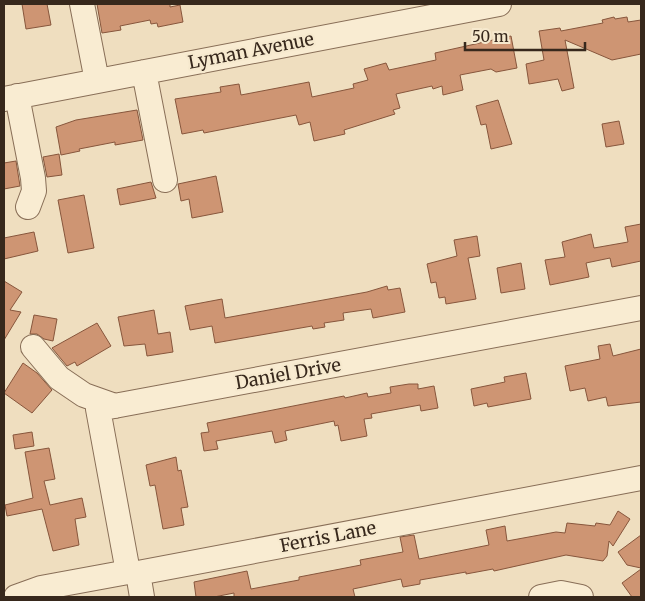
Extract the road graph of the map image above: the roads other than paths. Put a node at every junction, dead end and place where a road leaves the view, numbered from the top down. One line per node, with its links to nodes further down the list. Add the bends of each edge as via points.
1 (82, 4): 5 (street)
2 (499, 4): 3 (street, Lyman Avenue)
3 (436, 10): 4 (street, Lyman Avenue)
4 (144, 72): 5 (street, Lyman Avenue); 7 (street)
5 (97, 81): 6 (street, Lyman Avenue)
6 (10, 97): 8 (street, via 33,178 34,191)
7 (165, 180)
8 (28, 208)
9 (641, 308): 11 (street, Daniel Drive)
10 (33, 346): 11 (street, via 59,378 84,395)
11 (115, 406): 13 (street, Daniel Drive, via 98,409)
12 (641, 478): 13 (street, Ferris Lane)
13 (133, 573): 14 (street, Ferris Lane, via 41,588); 15 (street)
14 (16, 597)
15 (142, 597)
16 (541, 597): 17 (street, via 561,594)
17 (581, 597)

